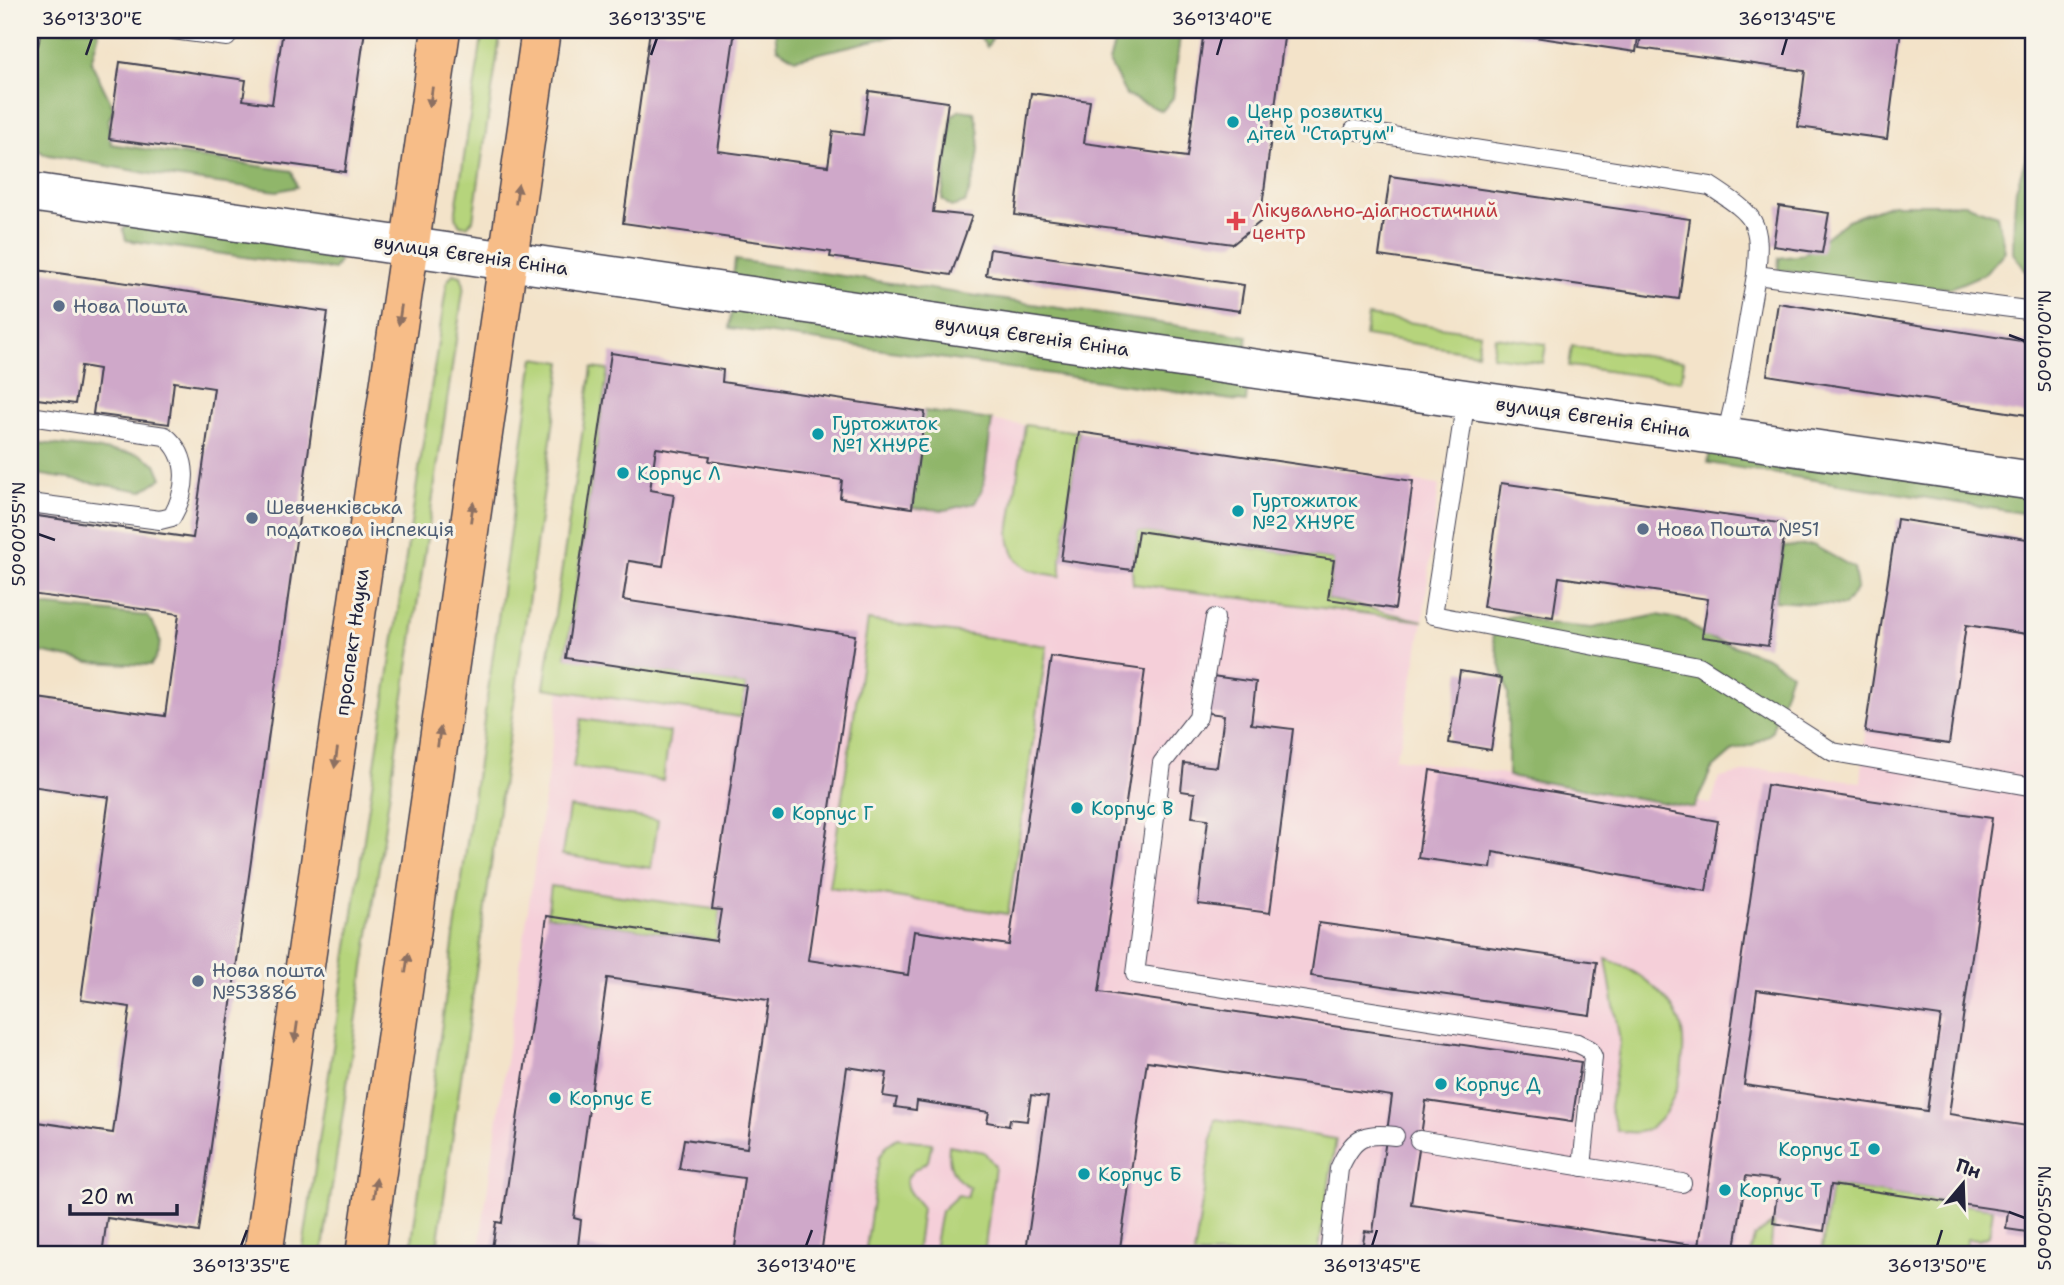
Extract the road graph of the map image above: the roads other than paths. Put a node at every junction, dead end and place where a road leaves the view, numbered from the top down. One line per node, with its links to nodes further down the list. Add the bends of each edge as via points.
1 (31, 30): 6 (lane)
2 (173, 30): 3 (lane, via 227,37)
3 (228, 30)
4 (441, 30): 9 (main road, проспект Науки, one-way to 9)
5 (541, 30): 10 (main road, one-way to 5)
6 (30, 41)
7 (1354, 130): 11 (lane, via 1710,186 1748,211 1760,237)
8 (30, 192): 9 (street, вулиця Євгенія Єніна)
9 (410, 247): 10 (street, вулиця Євгенія Єніна); 24 (main road, проспект Науки, one-way to 24)
10 (508, 261): 13 (street, вулиця Євгенія Єніна); 25 (main road, one-way to 10)
11 (1756, 275): 12 (lane); 15 (lane)
12 (2034, 311)
13 (1466, 399): 15 (street, вулиця Євгенія Єніна); 19 (lane, via 1433,615 1699,666 1833,752)
14 (30, 416): 17 (lane, via 165,436 177,446 185,483 172,517 160,520)
15 (1726, 436): 16 (street, вулиця Євгенія Єніна)
16 (2034, 481)
17 (30, 503)
18 (1215, 618): 22 (lane, via 1198,717 1162,763 1135,974 1577,1043 1593,1057)
19 (2034, 787)
20 (1395, 1136): 26 (lane, via 1364,1136 1345,1157 1339,1169)
21 (1419, 1140): 22 (lane)
22 (1582, 1167): 23 (lane)
23 (1682, 1183)
24 (264, 1255)
25 (365, 1255)
26 (1329, 1255)

